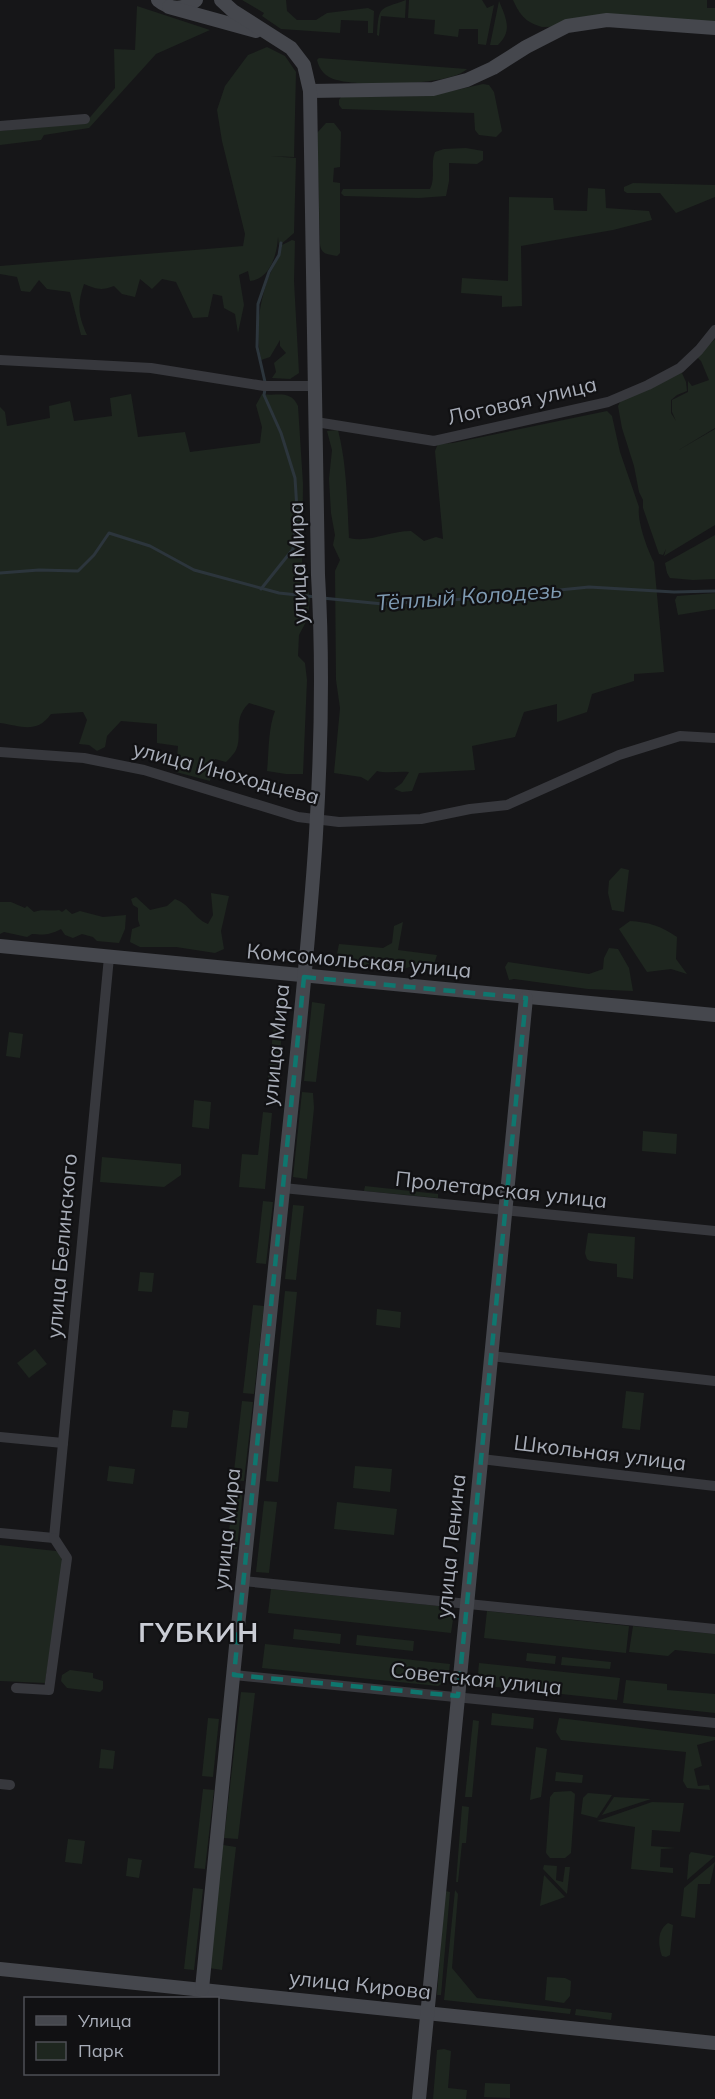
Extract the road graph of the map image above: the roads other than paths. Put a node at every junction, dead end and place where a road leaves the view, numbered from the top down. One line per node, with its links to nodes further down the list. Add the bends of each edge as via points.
1 (196, 0): 3 (street, via 186,7)
2 (221, 0): 5 (street, улица Мира)
3 (160, 2): 5 (street)
4 (715, 28): 6 (street, via 607,20 567,26 493,68 433,89)
5 (272, 36): 6 (street, улица Мира, via 297,54)
6 (309, 91): 11 (street, улица Мира)
7 (85, 119): 8 (street)
8 (0, 126)
9 (715, 330): 12 (street, Логовая улица, via 680,368 608,402 434,441)
10 (0, 360): 11 (street, via 151,368 264,386)
11 (314, 386): 12 (street, улица Мира)
12 (316, 422): 15 (street, улица Мира, via 321,629 321,744)
13 (715, 738): 15 (street, улица Иноходцева, via 680,736 619,755 507,805 421,819 339,822)
14 (0, 752): 15 (street, улица Иноходцева, via 84,758 134,768 298,817)
15 (316, 818): 18 (street, улица Мира)
16 (0, 946): 17 (street, Комсомольская улица)
17 (109, 957): 18 (street, Комсомольская улица); 27 (street, улица Белинского)
18 (304, 977): 19 (street, Комсомольская улица); 21 (street, улица Мира)
19 (526, 998): 20 (street, Комсомольская улица); 22 (street, улица Ленина)
20 (715, 1015)
21 (283, 1188): 22 (street, Пролетарская улица); 32 (street, улица Мира)
22 (506, 1211): 23 (street, Пролетарская улица); 24 (street, улица Ленина)
23 (715, 1231)
24 (491, 1356): 25 (street); 28 (street, улица Ленина)
25 (715, 1381)
26 (0, 1437): 27 (street)
27 (63, 1443): 31 (street, улица Белинского)
28 (481, 1459): 29 (street, Школьная улица); 33 (street, улица Ленина)
29 (715, 1486)
30 (0, 1533): 31 (street)
31 (54, 1538): 36 (street, via 67,1558 49,1690)
32 (243, 1581): 33 (street); 35 (street, улица Мира)
33 (467, 1604): 34 (street); 37 (street, улица Ленина)
34 (715, 1629)
35 (234, 1675): 37 (street, Советская улица); 40 (street, улица Мира)
36 (16, 1688)
37 (458, 1696): 38 (street, Советская улица); 41 (street, улица Ленина)
38 (715, 1723)
39 (0, 1969): 40 (street, улица Кирова)
40 (202, 1989): 41 (street, улица Кирова)
41 (426, 2013): 42 (street, улица Кирова); 43 (street, улица Ленина)
42 (715, 2043)
43 (419, 2099)

